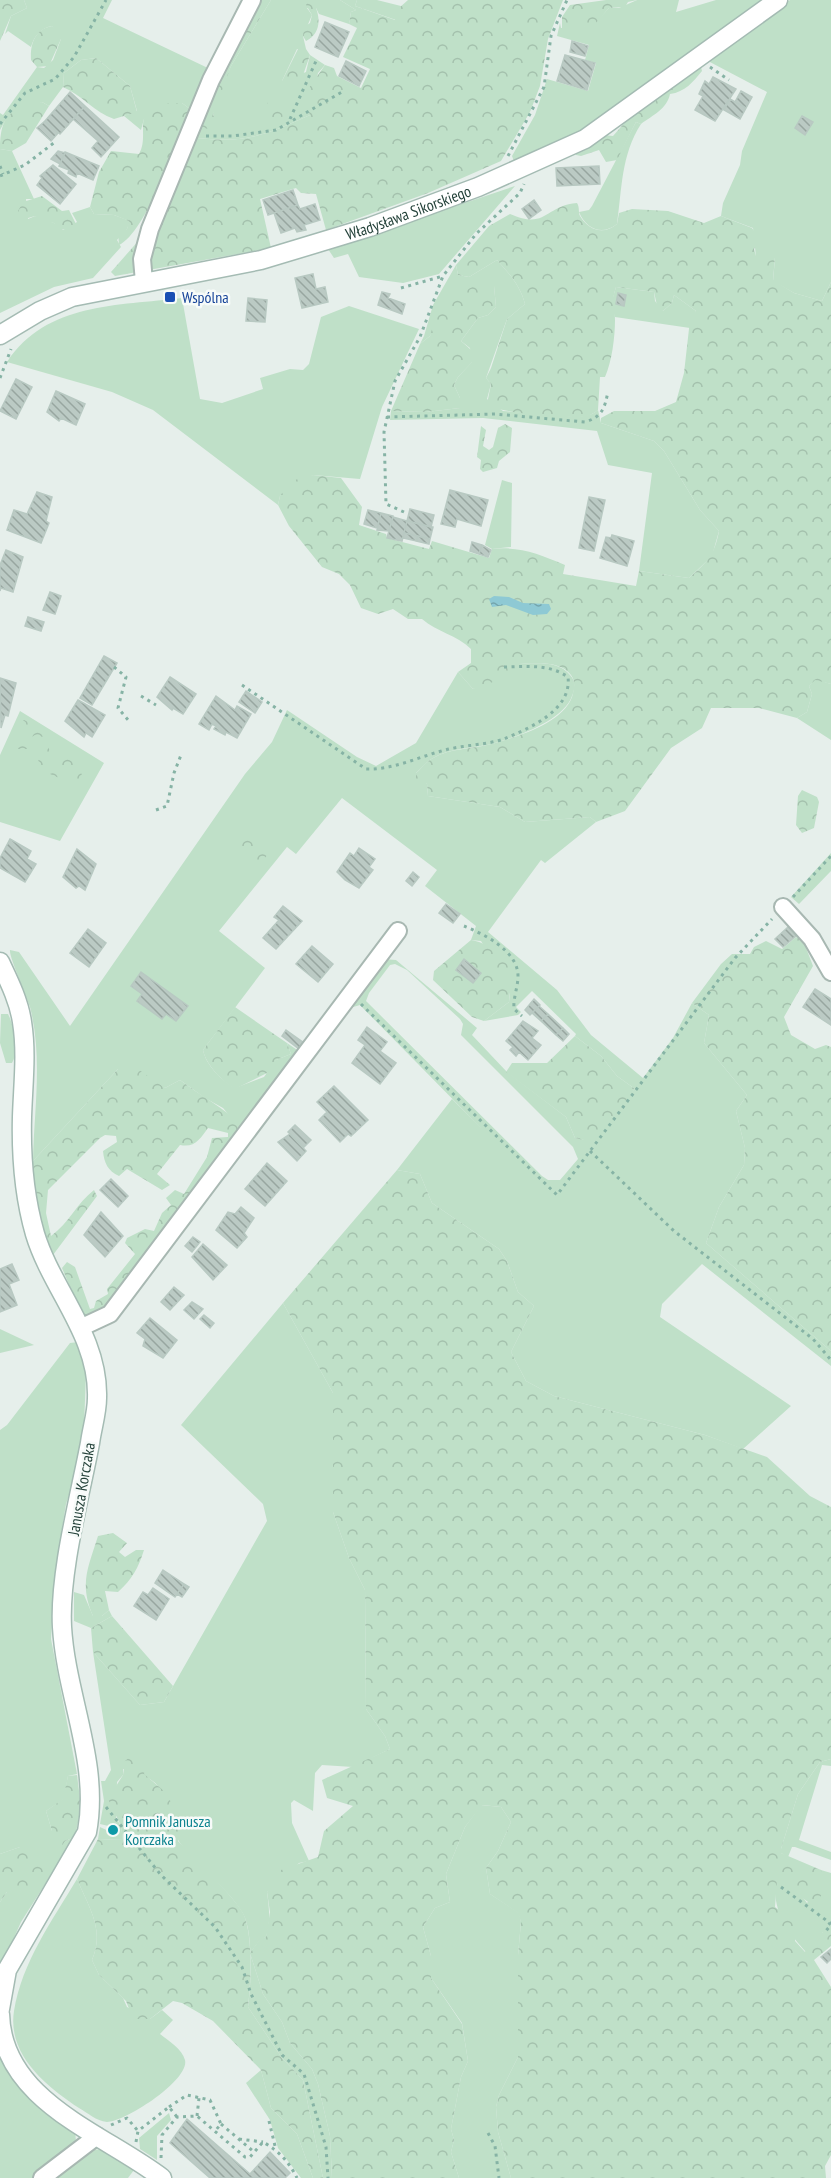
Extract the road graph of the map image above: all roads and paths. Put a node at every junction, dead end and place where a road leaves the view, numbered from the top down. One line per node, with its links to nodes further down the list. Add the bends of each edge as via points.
1 (106, 0): 10 (path, via 74,57 55,79 25,93)
2 (252, 0): 11 (street)
3 (567, 0): 14 (path, via 551,36 544,87 508,153)
4 (778, 0): 14 (street, Władysława Sikorskiego, via 585,139)
5 (316, 61): 9 (path)
6 (705, 64): 7 (path)
7 (729, 80)
8 (342, 92): 9 (path, via 328,103)
9 (289, 120): 11 (path, via 276,130 249,135)
10 (0, 124)
11 (189, 133): 17 (street, via 150,228 142,259)
12 (55, 142): 15 (path, via 25,165)
13 (0, 166): 15 (path)
14 (515, 171): 16 (path, via 525,182 520,193 476,234); 17 (street, Władysława Sikorskiego, via 369,227 261,260)
15 (2, 175)
16 (443, 276): 18 (path); 21 (path, via 420,337 395,381)
17 (144, 282): 19 (street, Władysława Sikorskiego, via 72,297)
18 (401, 288)
19 (0, 335)
20 (608, 390): 21 (path, via 604,408 596,418 585,422 495,414)
21 (387, 417): 22 (path, via 386,504)
22 (404, 512)
23 (114, 667): 28 (path, via 126,677 118,708)
24 (501, 667): 25 (path, via 559,671 568,677 569,690 561,705 541,720 504,738 411,759 387,770 366,770)
25 (242, 685)
26 (141, 696): 27 (path)
27 (156, 705)
28 (129, 721)
29 (181, 755): 30 (path, via 167,806)
30 (156, 810)
31 (831, 856): 32 (path)
32 (783, 907): 36 (street, via 812,939); 39 (path, via 735,958)
33 (464, 926): 38 (path, via 492,939 513,961 518,975 514,1009)
34 (398, 931): 37 (street)
35 (0, 962): 40 (street, Janusza Korczaka, via 22,1019 25,1044 22,1159 27,1202 35,1236)
36 (831, 972)
37 (351, 994): 39 (path, via 557,1195); 40 (street, via 110,1314)
38 (522, 1016)
39 (590, 1151): 41 (path, via 674,1231 813,1339)
40 (80, 1328): 45 (street, Janusza Korczaka, via 96,1377 97,1399 69,1552 62,1623 66,1669 88,1769 91,1811 87,1832 7,1970)
41 (831, 1360)
42 (100, 1799): 65 (path, via 161,1875 215,1927 242,1967 250,1994 282,2055 304,2074 326,2147)
43 (781, 1887): 44 (path, via 830,1923 826,1928)
44 (831, 1932)
45 (0, 2009)
46 (0, 2014): 55 (street, via 0,2031 7,2050 29,2087)
47 (199, 2098): 48 (path, via 187,2096); 49 (path); 52 (path, via 210,2100)
48 (169, 2106): 50 (path); 58 (path, via 138,2131)
49 (197, 2116): 50 (path); 53 (path)
50 (177, 2117): 61 (path, via 162,2135 161,2164)
51 (269, 2121): 59 (path)
52 (221, 2124): 53 (path); 56 (path)
53 (215, 2131): 60 (path, via 245,2157)
54 (488, 2133): 66 (path, via 495,2146)
55 (97, 2136): 62 (street); 63 (street)
56 (239, 2139): 57 (path); 60 (path)
57 (263, 2142): 59 (path); 60 (path)
58 (139, 2150)
59 (276, 2150): 64 (path)
60 (254, 2152)
61 (154, 2160)
62 (42, 2178)
63 (162, 2178)
64 (297, 2178)
65 (328, 2178)
66 (500, 2178)

